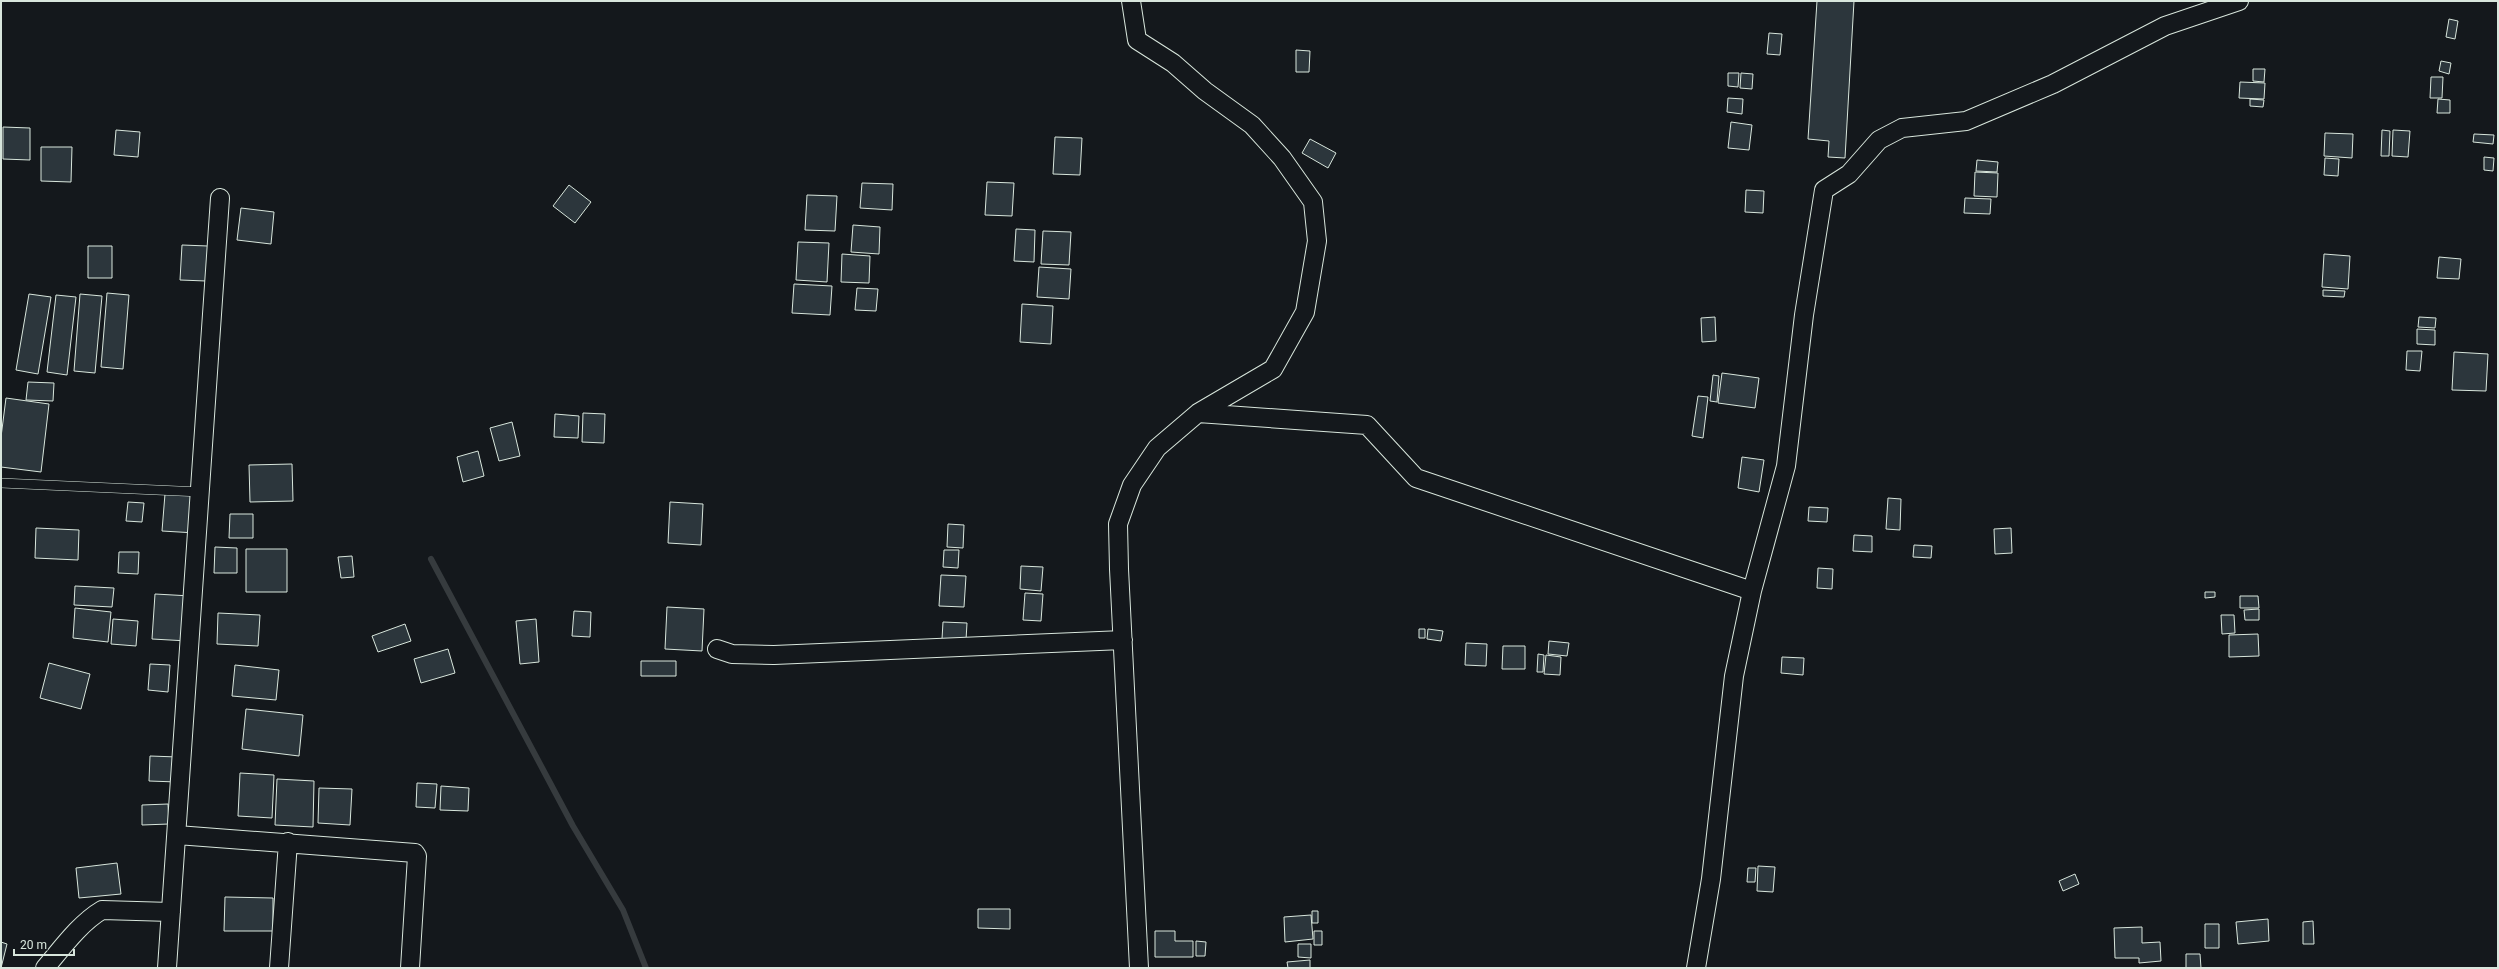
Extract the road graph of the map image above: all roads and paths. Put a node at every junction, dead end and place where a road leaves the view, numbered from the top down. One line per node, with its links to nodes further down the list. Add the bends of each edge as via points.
1 (1131, 1): 4 (street, via 1137,40 1172,63 1252,125 1282,158 1313,202 1317,241 1305,312 1273,368)
2 (2239, 1): 7 (street, via 2165,26 2053,84 1966,121 1902,128 1880,140 1849,174 1824,190 1804,315 1786,466)
3 (220, 198): 6 (street)
4 (1198, 413): 7 (street, via 1366,425 1416,478); 8 (street, via 1157,448 1132,485 1118,524)
5 (1, 483): 6 (lane)
6 (201, 492): 10 (street)
7 (1752, 591): 18 (street, via 1734,676 1711,879)
8 (1123, 640): 9 (street, via 774,655 732,654); 17 (street)
9 (717, 649)
10 (177, 835): 11 (street); 12 (street)
11 (288, 842): 15 (street); 16 (street, via 415,853 417,856)
12 (171, 912): 13 (street, via 102,910 63,946); 14 (street)
13 (45, 968)
14 (167, 968)
15 (279, 968)
16 (410, 968)
17 (1139, 968)
18 (1696, 968)

